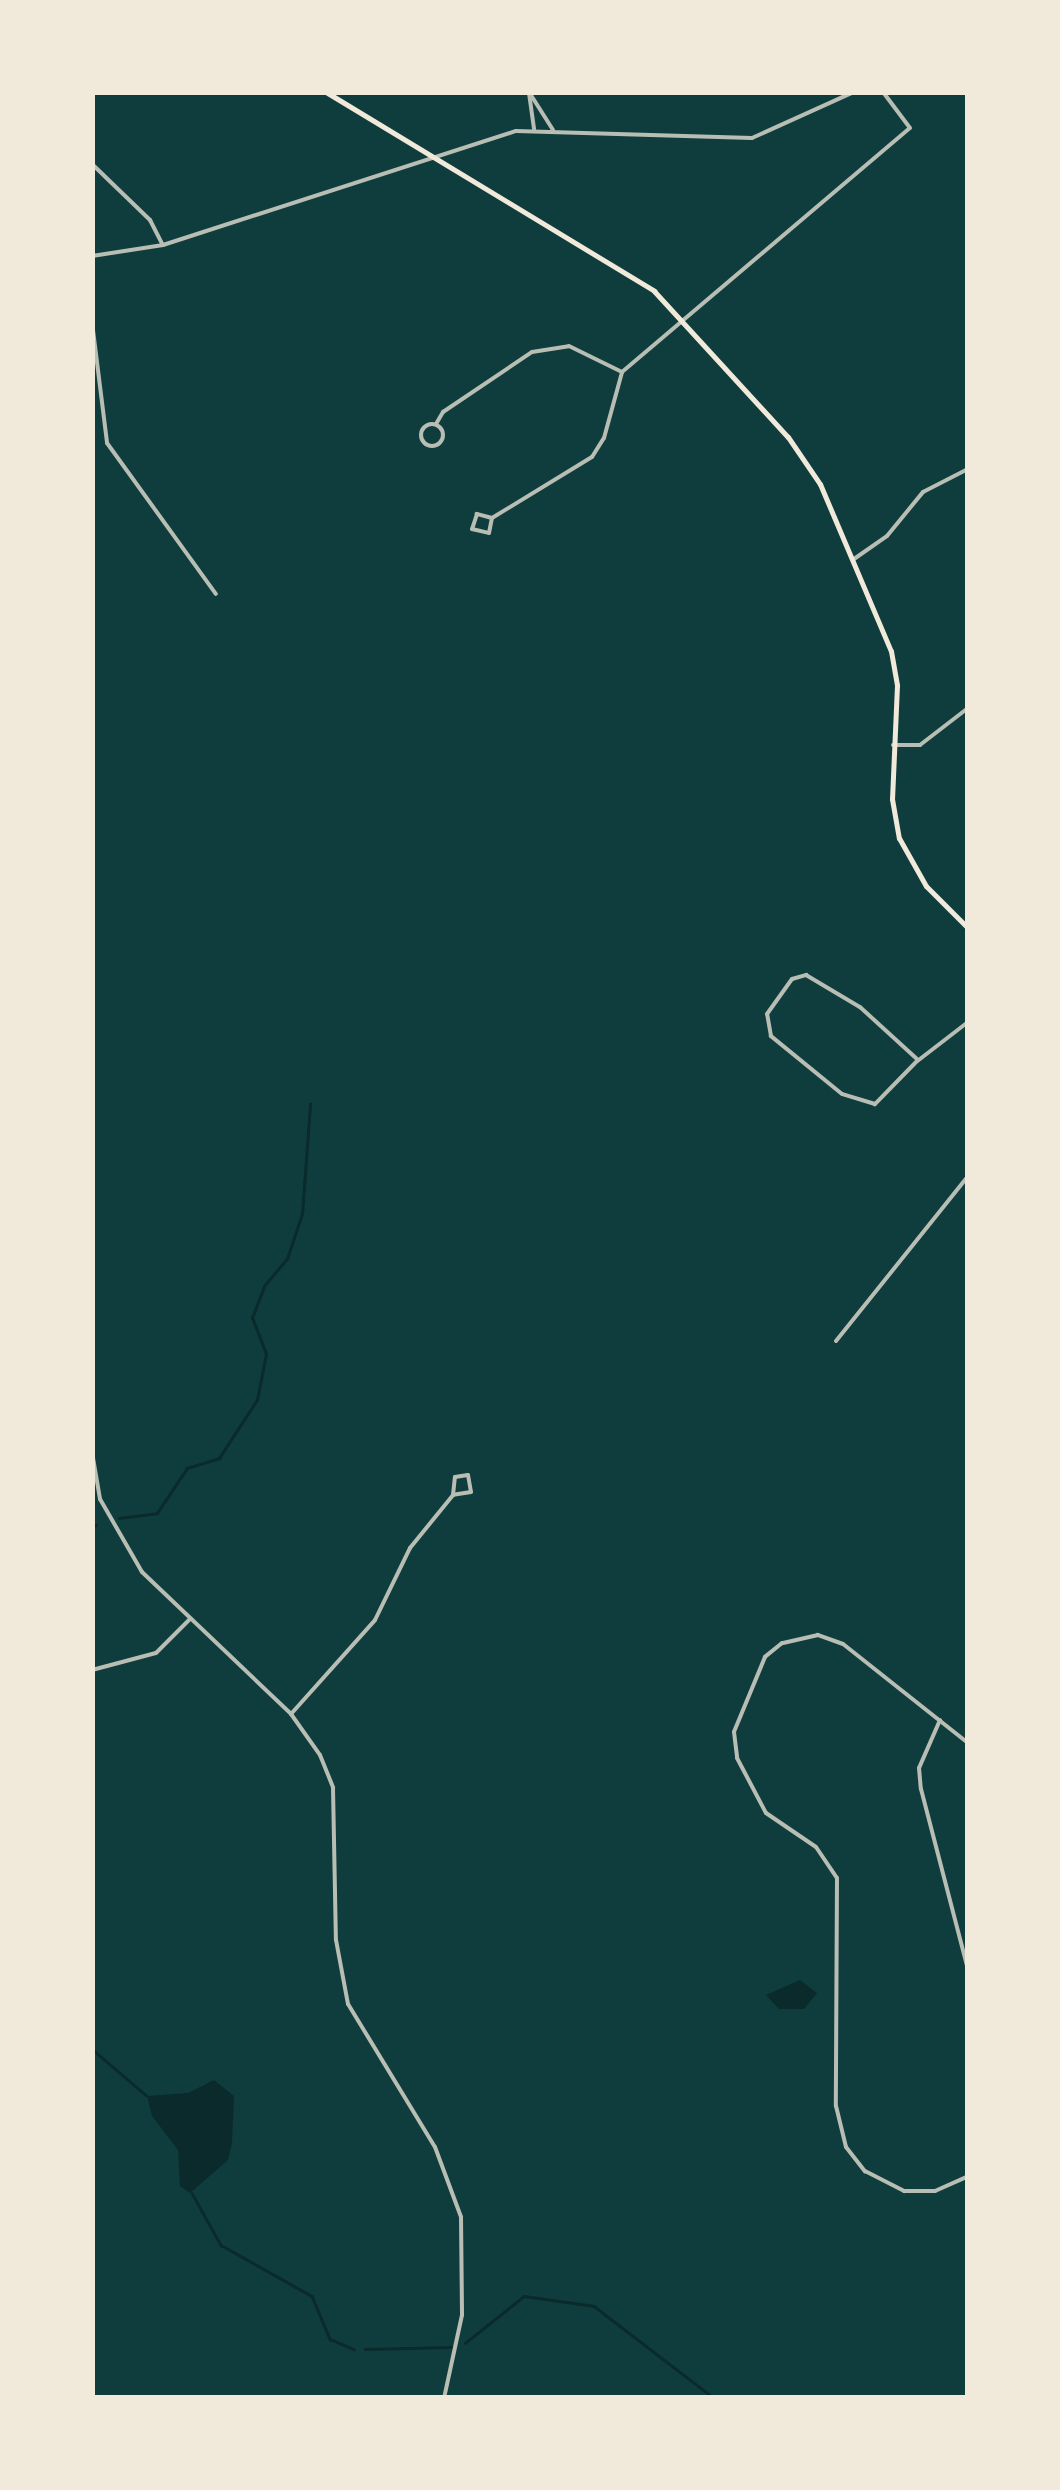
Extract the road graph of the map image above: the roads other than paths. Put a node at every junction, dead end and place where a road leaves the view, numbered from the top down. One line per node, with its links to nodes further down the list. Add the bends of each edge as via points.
1 (326, 92): 6 (main road)
2 (854, 92): 5 (street, via 752,138)
3 (883, 92): 10 (street, via 910,128)
4 (534, 130): 5 (street); 5 (street, via 528,92); 6 (street)
5 (553, 130)
6 (434, 156): 8 (street); 10 (main road, via 610,261)
7 (92, 164): 8 (street, via 150,220)
8 (163, 245): 9 (street)
9 (92, 256)
10 (685, 319): 12 (street); 16 (main road, via 806,462)
11 (92, 322): 17 (street, via 107,443)
12 (622, 372): 13 (street, via 569,346 532,352 443,412); 15 (street, via 592,458)
13 (436, 424): 13 (street, via 422,428 427,445 442,440)
14 (968, 469): 16 (street, via 923,492 887,536)
15 (492, 518): 15 (street, via 476,514 472,529 486,535)
16 (854, 559): 19 (main road, via 892,651)
17 (216, 594)
18 (968, 708): 19 (street, via 920,745)
19 (893, 745): 20 (main road, via 892,799 904,850 926,886)
20 (968, 928)
21 (968, 1022): 22 (street)
22 (918, 1060): 22 (street, via 860,1007 806,975 786,986 766,1020 771,1036 796,1062 863,1105 881,1100)
23 (968, 1176): 24 (street)
24 (836, 1341)
25 (92, 1452): 27 (street, via 114,1533)
26 (453, 1495): 26 (street, via 453,1480 468,1475 471,1492); 29 (street, via 410,1548 375,1620)
27 (188, 1620): 28 (street, via 156,1653); 29 (street)
28 (92, 1670)
29 (291, 1714): 34 (street, via 333,1788 336,1940 348,2004 435,2147 461,2217 462,2315)
30 (940, 1720): 31 (street); 32 (street, via 926,1744 920,1782); 33 (street, via 843,1644 807,1635 765,1657 734,1744 766,1813 816,1847 837,1878 836,2106 846,2147 866,2172 904,2191 935,2191)
31 (968, 1743)
32 (968, 1970)
33 (968, 2176)
34 (444, 2398)

